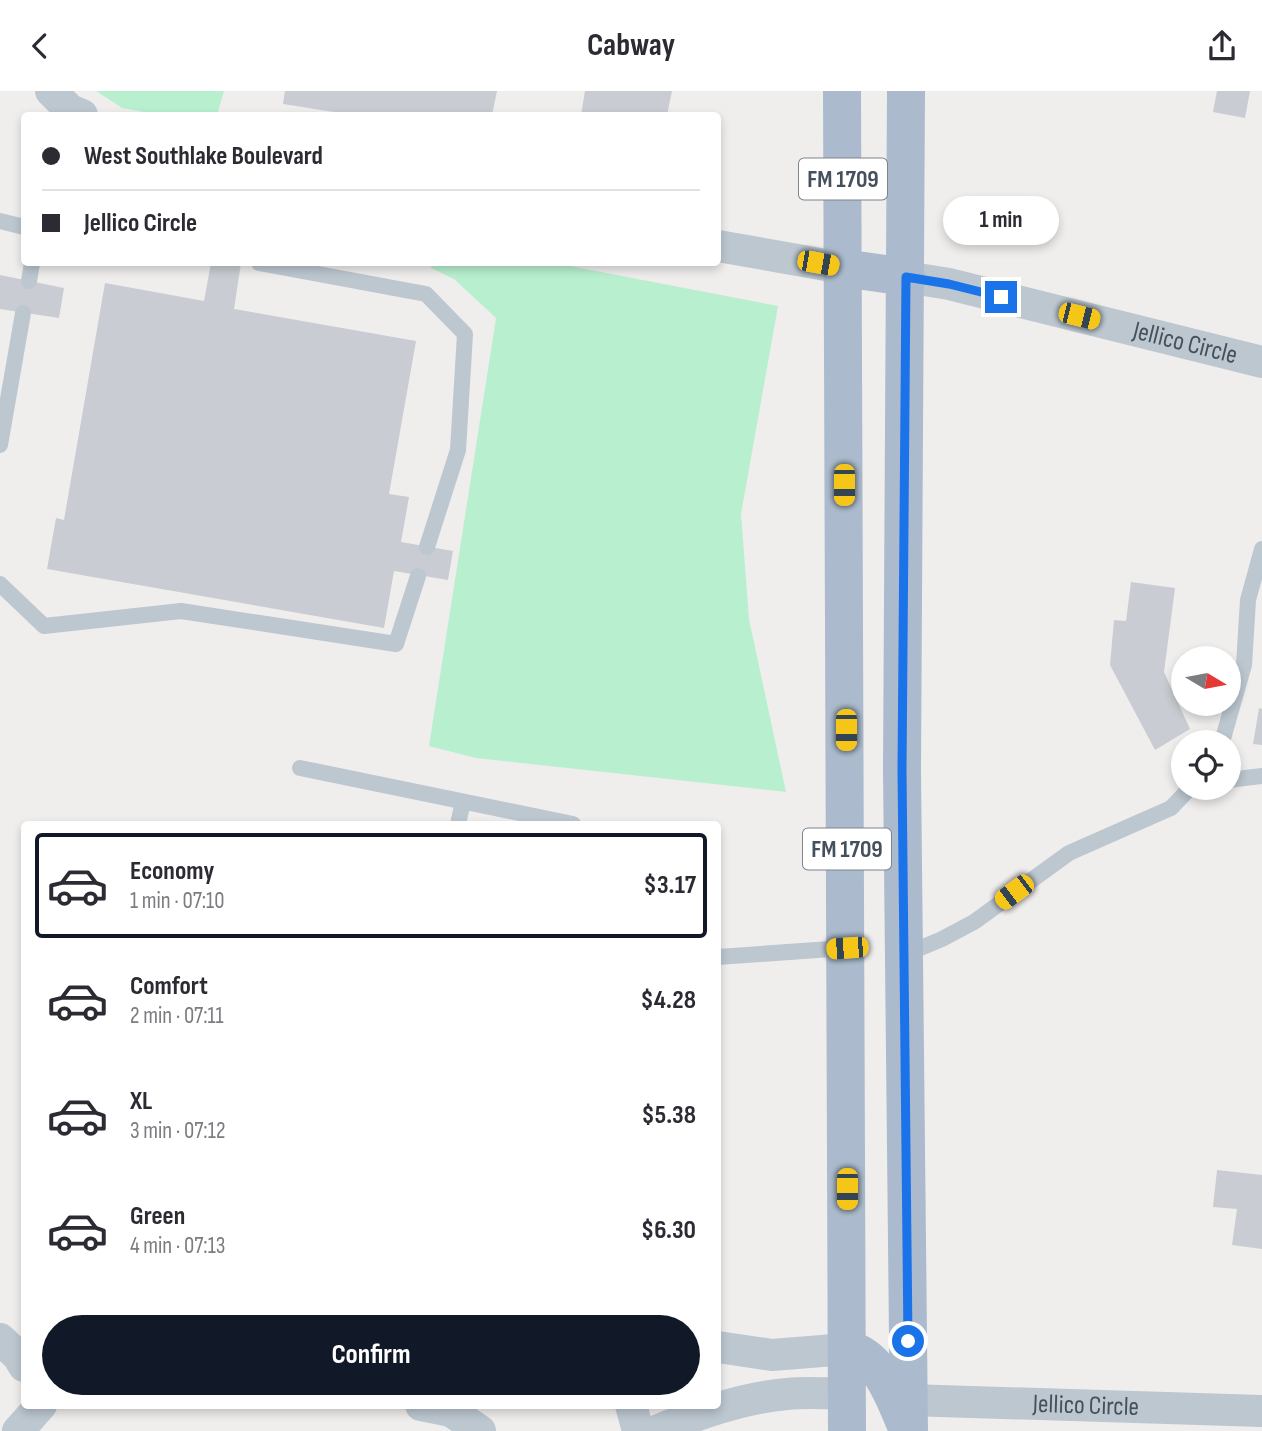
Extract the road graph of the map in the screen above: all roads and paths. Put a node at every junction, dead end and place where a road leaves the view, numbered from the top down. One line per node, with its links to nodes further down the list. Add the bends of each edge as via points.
1 (51, 91): 4 (street)
2 (842, 91): 10 (main road, FM 1709)
3 (906, 91): 11 (main road, FM 1709)
4 (75, 112)
5 (0, 221): 6 (lane)
6 (21, 226)
7 (721, 247): 10 (street)
8 (32, 266): 12 (lane)
9 (274, 266): 16 (lane, via 426,294 465,334 458,450)
10 (843, 268): 11 (main road); 28 (main road, FM 1709)
11 (906, 277): 14 (street, Jellico Circle); 29 (main road, FM 1709)
12 (29, 281)
13 (23, 313): 15 (lane)
14 (1262, 362)
15 (0, 445)
16 (427, 547)
17 (1262, 549): 20 (lane, via 1248,600 1244,665)
18 (418, 576): 19 (lane, via 396,644 181,611 44,626)
19 (0, 584)
20 (1225, 730)
21 (300, 768): 25 (lane)
22 (1262, 776): 23 (lane)
23 (1241, 778)
24 (1179, 800): 29 (lane, via 1171,808 1069,853 974,922)
25 (463, 801): 26 (lane); 27 (lane)
26 (459, 821)
27 (558, 821)
28 (847, 948): 30 (lane); 33 (main road, FM 1709)
29 (904, 955): 42 (main road, FM 1709)
30 (721, 957)
31 (0, 1339): 34 (street)
32 (721, 1347): 33 (street, via 772,1355)
33 (847, 1349): 35 (main road, FM 1709); 42 (main road, via 860,1352 887,1381)
34 (21, 1361)
35 (847, 1393): 36 (street, via 788,1393); 47 (main road, FM 1709)
36 (721, 1407)
37 (37, 1409): 43 (street)
38 (447, 1409): 44 (street)
39 (632, 1409): 45 (street)
40 (715, 1409): 46 (street)
41 (1262, 1411): 42 (street, Jellico Circle)
42 (909, 1421)
43 (18, 1431)
44 (480, 1431)
45 (638, 1431)
46 (656, 1431)
47 (847, 1431)

